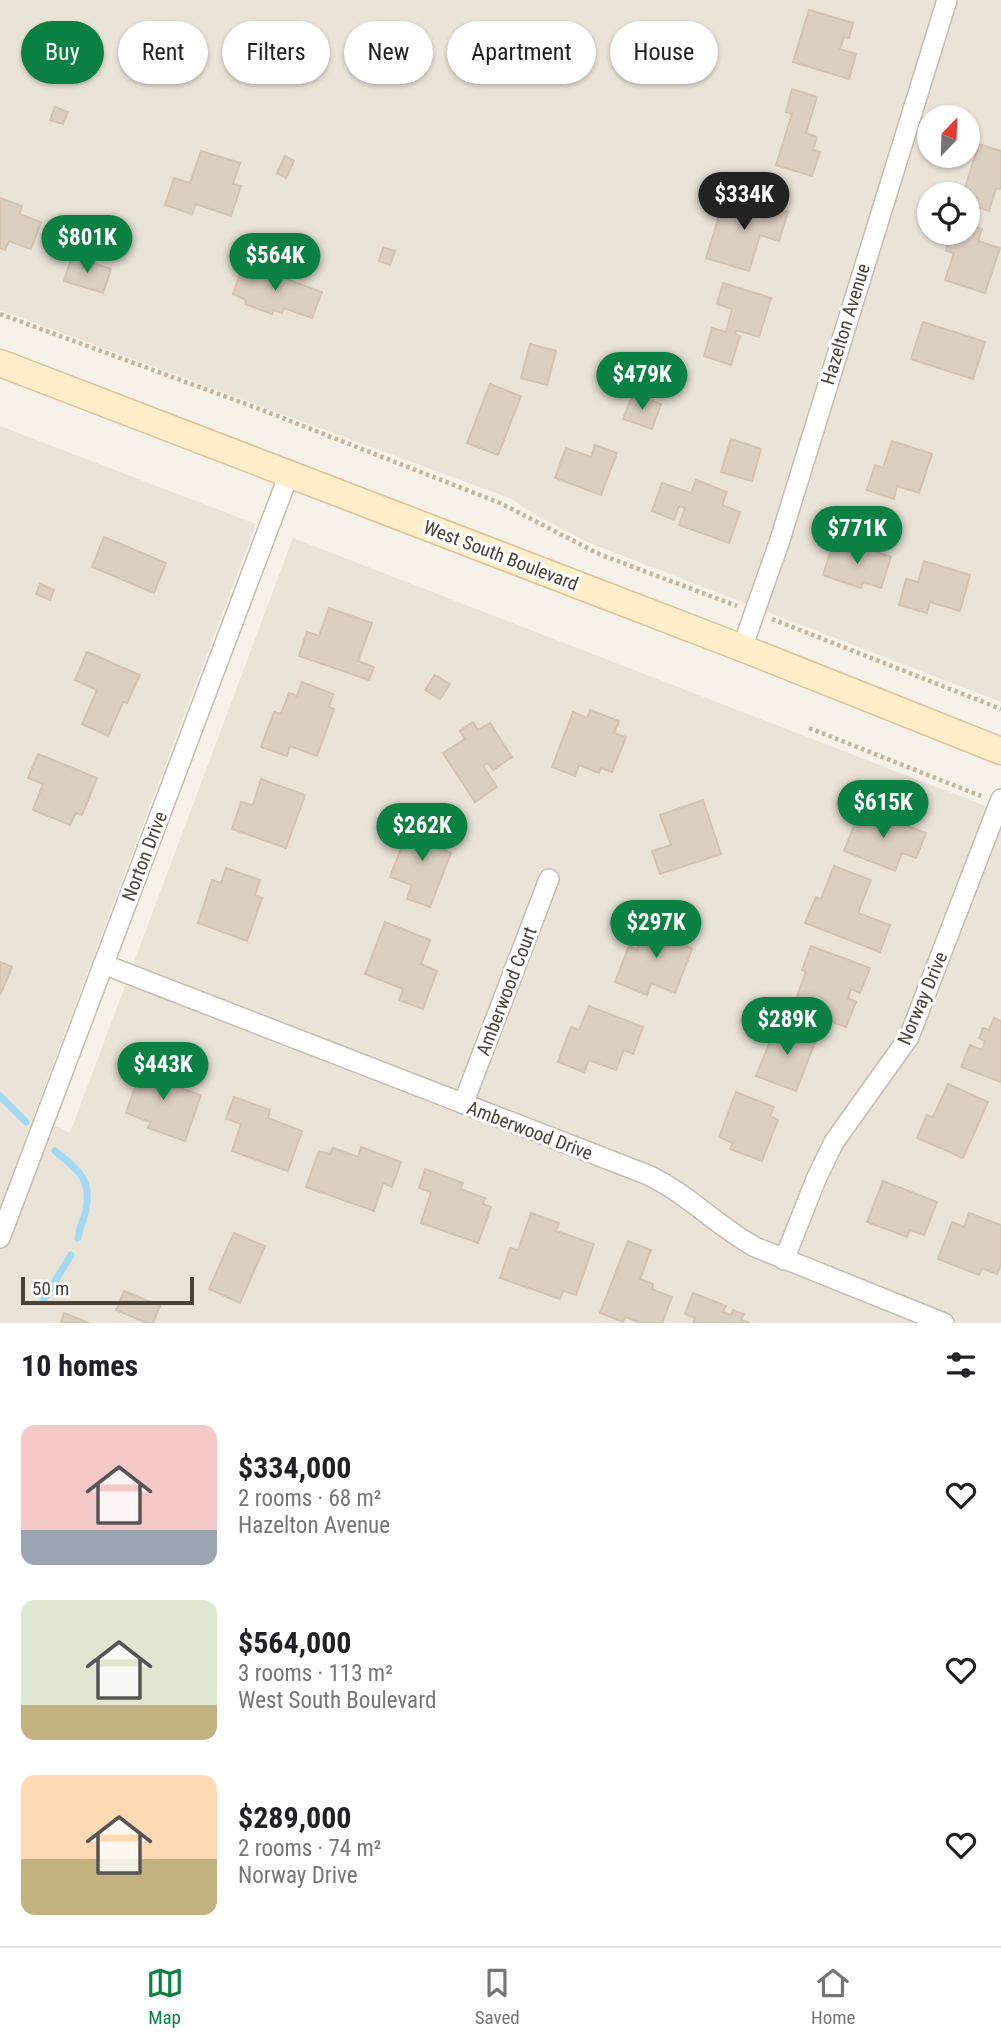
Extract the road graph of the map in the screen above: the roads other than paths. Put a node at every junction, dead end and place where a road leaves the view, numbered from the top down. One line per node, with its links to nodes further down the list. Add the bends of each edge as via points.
1 (947, 0): 4 (street, Hazelton Avenue, via 779,543)
2 (0, 363): 3 (street, West South Boulevard)
3 (289, 474): 4 (street, West South Boulevard); 8 (street, Norton Drive)
4 (742, 648): 5 (street, West South Boulevard)
5 (1001, 751)
6 (993, 798): 11 (street, Norway Drive, via 909,1037 834,1142)
7 (549, 879): 9 (street, Amberwood Court)
8 (103, 964): 9 (street, Amberwood Drive); 10 (street, Norton Drive)
9 (463, 1104): 11 (street, Amberwood Drive, via 660,1181 743,1240)
10 (0, 1238)
11 (784, 1260): 12 (street, Amberwood Drive)
12 (944, 1323)

